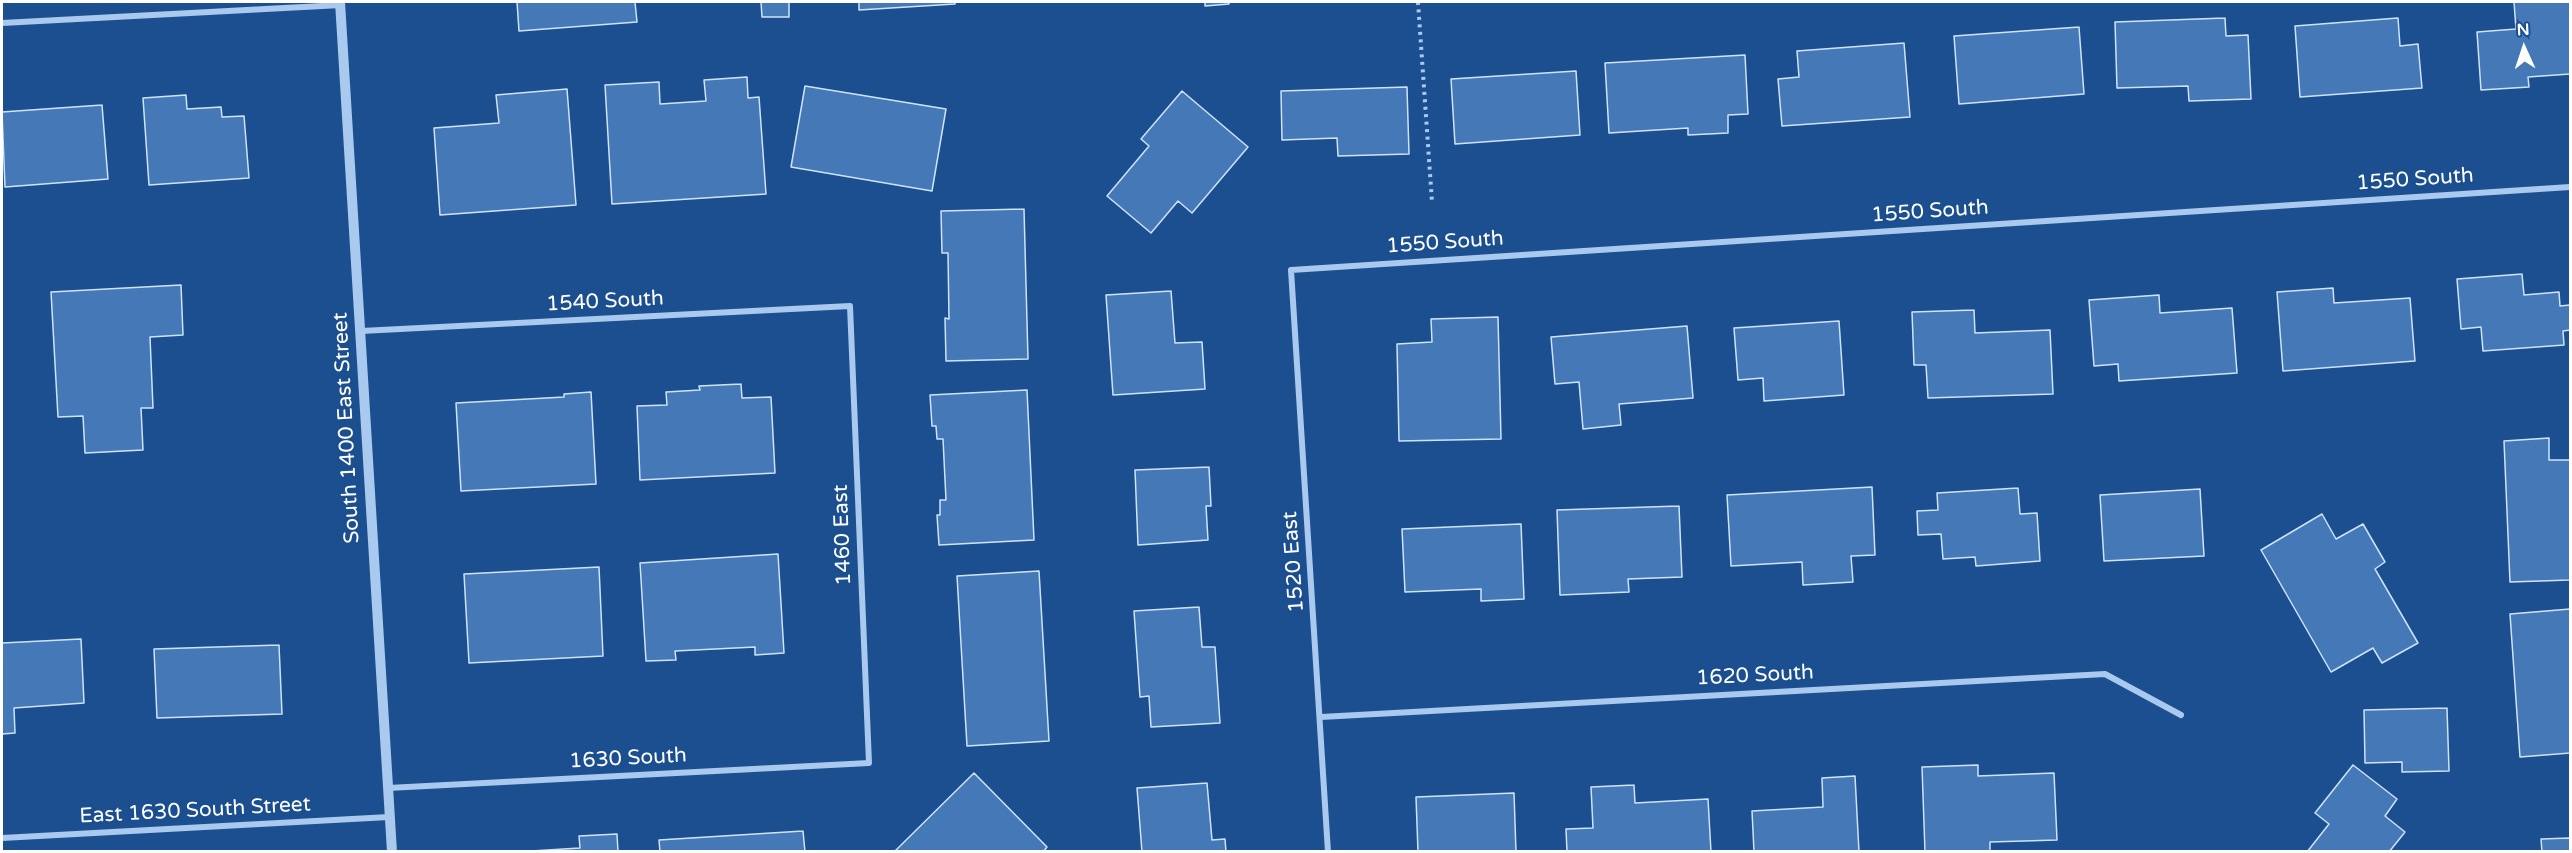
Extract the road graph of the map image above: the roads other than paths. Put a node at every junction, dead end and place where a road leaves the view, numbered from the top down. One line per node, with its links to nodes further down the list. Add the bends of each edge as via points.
1 (340, 3): 2 (street); 6 (street, South 1400 East Street)
2 (2, 23)
3 (2571, 187): 4 (street, 1550 South)
4 (1291, 270): 8 (street, 1520 East)
5 (850, 306): 6 (street, 1540 South); 9 (street, 1460 East)
6 (361, 331): 10 (street, South 1400 East Street)
7 (2181, 715): 8 (street, 1620 South, via 2105,674)
8 (1321, 717): 14 (street, 1520 East)
9 (869, 763): 10 (street, 1630 South)
10 (388, 788): 11 (street, South 1400 East Street)
11 (389, 818): 12 (street, East 1630 South Street); 13 (street, South 1400 East Street)
12 (2, 837)
13 (392, 852)
14 (1328, 852)

